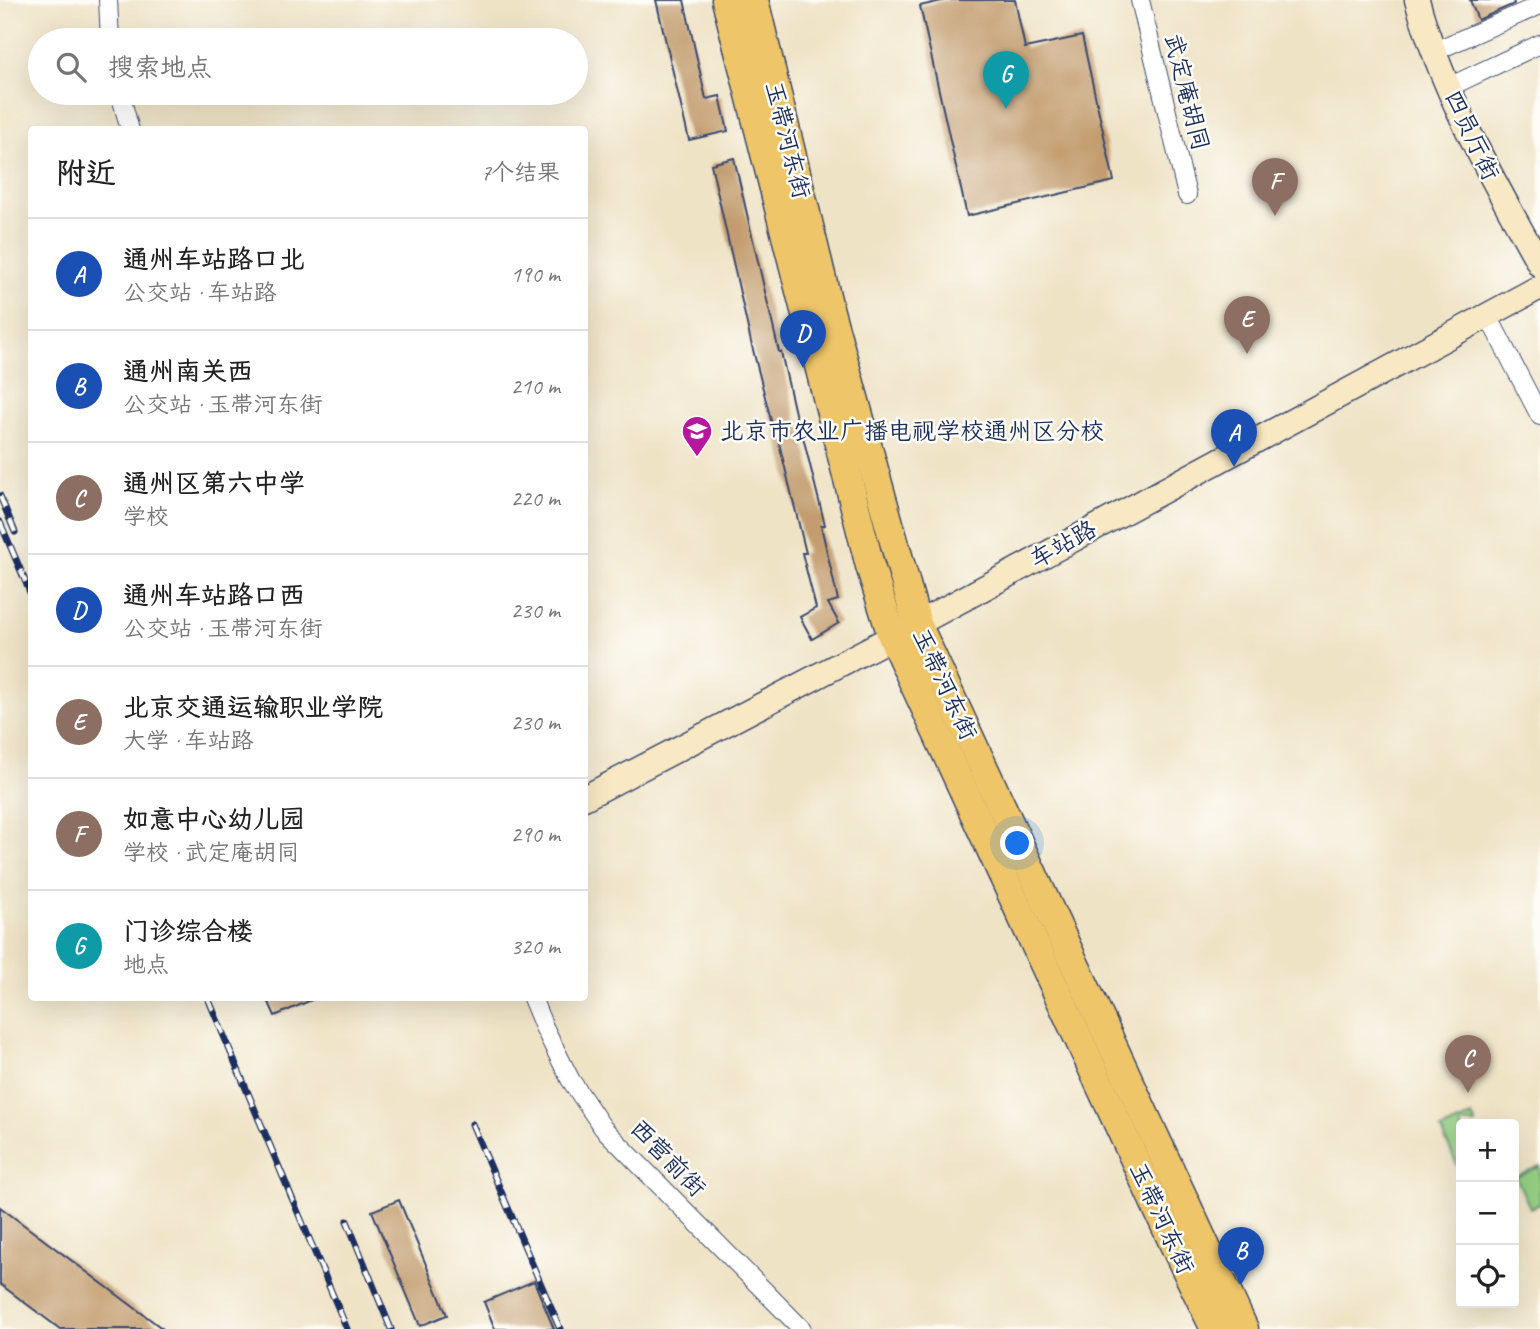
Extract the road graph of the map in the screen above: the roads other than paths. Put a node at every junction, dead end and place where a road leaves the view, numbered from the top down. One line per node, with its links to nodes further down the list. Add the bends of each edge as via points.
1 (108, 0): 7 (street)
2 (726, 0): 18 (main road, 玉带河东街, via 870,566)
3 (754, 0): 18 (main road, 玉带河东街)
4 (1140, 0): 13 (street, 武定庵胡同)
5 (1418, 0): 9 (street, 四员厅街)
6 (1538, 4): 9 (street)
7 (109, 28)
8 (1540, 44): 10 (street)
9 (1435, 51): 10 (street, 四员厅街)
10 (1449, 87): 14 (street, 四员厅街, via 1485,166)
11 (123, 105): 12 (street)
12 (129, 126)
13 (1187, 195)
14 (1540, 265)
15 (1540, 288): 16 (street, 车站路)
16 (1488, 316): 17 (street); 18 (street, 车站路)
17 (1540, 416)
18 (905, 630): 19 (street, 车站路); 22 (main road, 玉带河东街, via 1172,1241); 23 (main road, 玉带河东街)
19 (588, 795)
20 (533, 1001): 21 (street, 西营前街, via 570,1079 603,1128)
21 (802, 1329)
22 (1215, 1329)
23 (1244, 1329)

